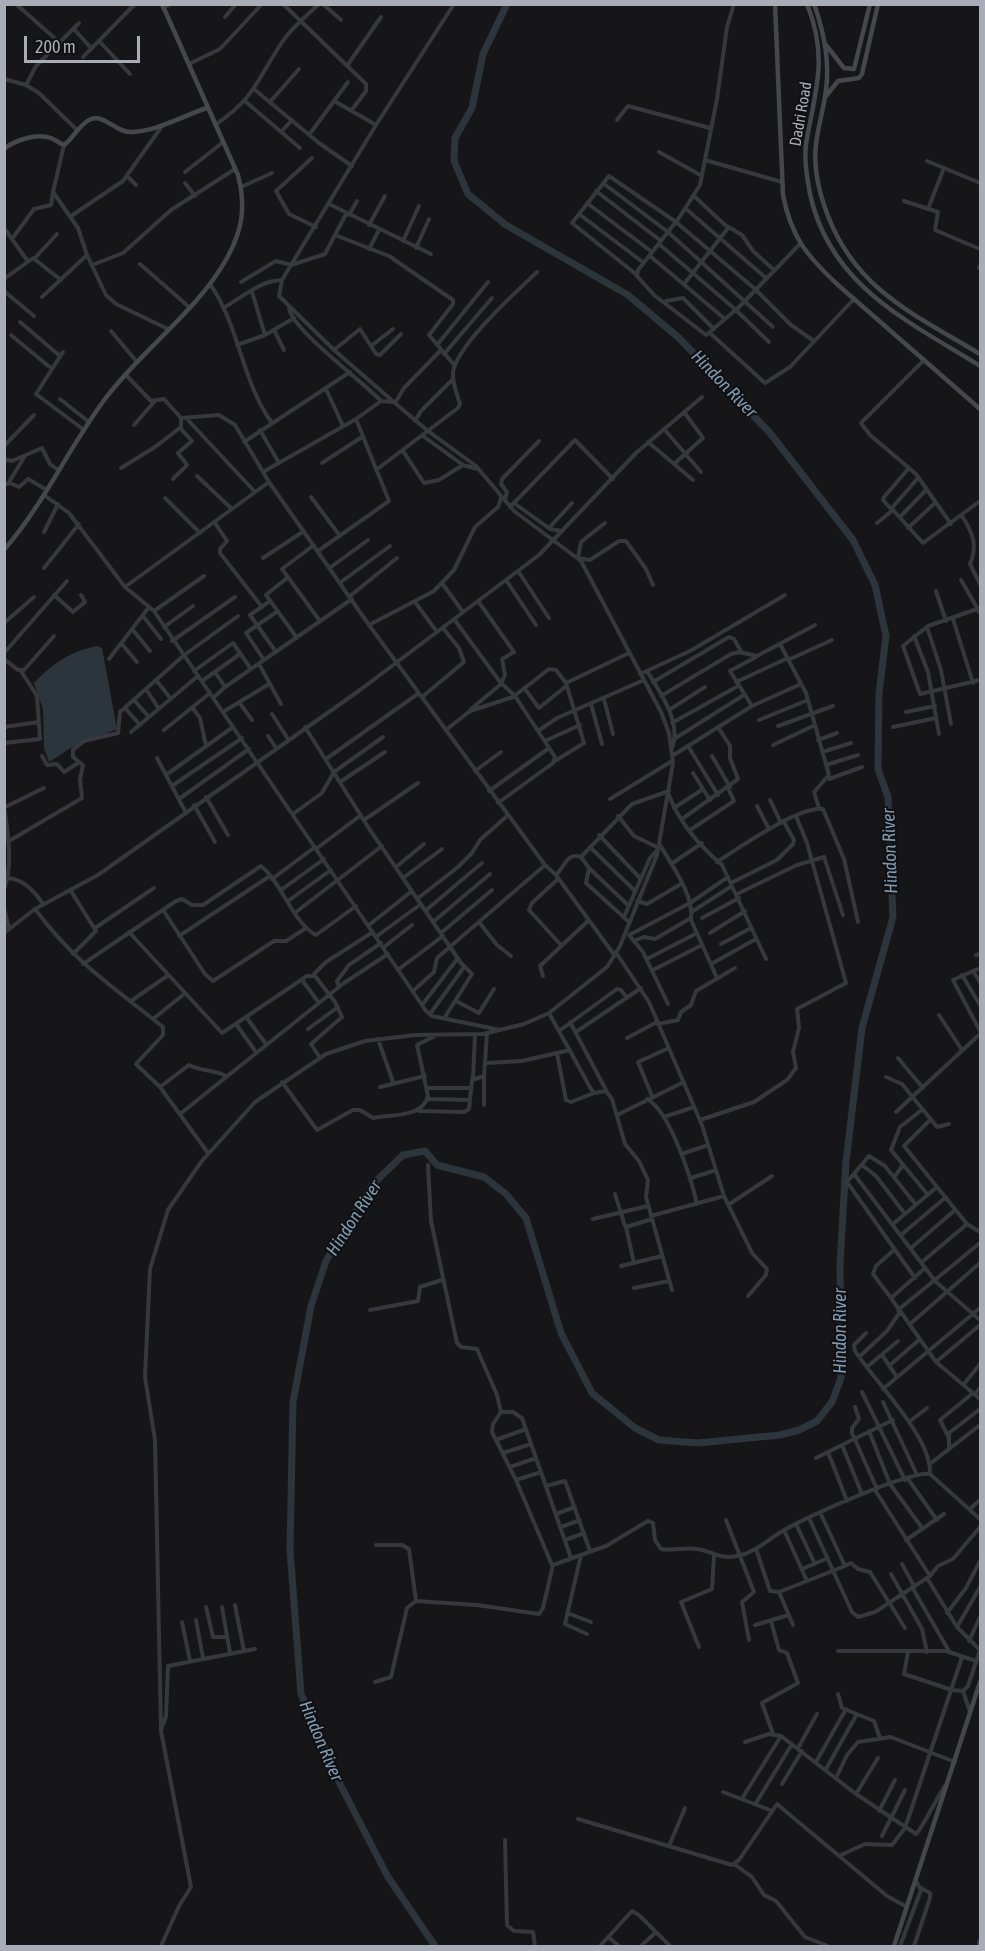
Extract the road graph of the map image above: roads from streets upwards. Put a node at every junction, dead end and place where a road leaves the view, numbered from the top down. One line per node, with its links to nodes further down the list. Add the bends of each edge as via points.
1 (16, 4): 23 (street)
2 (135, 4): 22 (street)
3 (171, 4): 15 (street)
4 (236, 4): 16 (street)
5 (262, 4): 27 (street, via 220,49)
6 (283, 4): 19 (street)
7 (321, 4): 18 (street); 19 (street)
8 (454, 4): 43 (street)
9 (734, 4): 46 (street)
10 (775, 4): 65 (street)
11 (807, 4): 164 (street, Dadri Road, via 820,68 806,144 806,170 815,216 826,240 844,267 875,299)
12 (814, 4): 24 (street, Dadri Road)
13 (870, 4): 24 (street, via 854,69 844,68)
14 (878, 4): 35 (street, via 862,74 838,81)
15 (162, 6): 27 (street)
16 (225, 17)
17 (381, 17): 28 (street)
18 (341, 20)
19 (300, 22): 28 (street); 34 (street, via 278,48)
20 (79, 23): 21 (street)
21 (74, 29): 23 (street); 25 (street)
22 (99, 41): 25 (street); 30 (street)
23 (59, 42): 33 (street, via 36,66)
24 (825, 43): 35 (street, Dadri Road)
25 (91, 49): 26 (street)
26 (83, 57)
27 (188, 64): 39 (street)
28 (347, 66): 40 (street, via 367,87)
29 (299, 69): 37 (street)
30 (130, 74)
31 (4, 79): 33 (street)
32 (348, 82): 38 (street)
33 (26, 86): 47 (street, via 39,93)
34 (255, 90): 36 (street); 37 (street)
35 (826, 96): 160 (street, Dadri Road, via 815,154 818,184 835,235 860,273 879,291)
36 (246, 102): 44 (street); 48 (street)
37 (270, 102): 41 (street)
38 (336, 102): 40 (street); 49 (street)
39 (207, 108): 44 (street); 45 (street)
40 (351, 111): 43 (street)
41 (292, 120): 48 (street); 49 (street)
42 (617, 120): 46 (street, via 631,106)
43 (376, 124): 58 (street)
44 (215, 125): 50 (street)
45 (162, 126): 47 (street, via 127,132 95,118); 63 (street)
46 (710, 128): 56 (street)
47 (77, 130): 51 (street)
48 (281, 132): 52 (street)
49 (309, 135): 58 (street)
50 (222, 143): 59 (street); 61 (street)
51 (64, 145): 53 (street, via 40,137 17,141); 72 (street)
52 (300, 148)
53 (4, 149)
54 (659, 152): 64 (street)
55 (312, 158): 89 (street, via 276,191 289,214)
56 (705, 160): 64 (street); 65 (street)
57 (927, 161): 60 (street)
58 (352, 166): 79 (street)
59 (236, 168): 70 (street); 73 (street)
60 (944, 168): 68 (street); 82 (street)
61 (185, 171)
62 (272, 172): 70 (street)
63 (127, 176): 69 (street); 85 (street)
64 (702, 176): 75 (street)
65 (782, 182): 100 (street, via 787,218)
66 (184, 183): 73 (street)
67 (603, 183): 71 (street); 87 (street, via 609,176 614,177); 93 (street)
68 (980, 183)
69 (136, 185)
70 (241, 187): 125 (street, via 244,211 240,231)
71 (596, 191): 78 (street); 99 (street)
72 (53, 192): 85 (street); 96 (street, via 51,205 34,209)
73 (195, 196): 113 (street, via 160,218 123,253)
74 (385, 196): 88 (street)
75 (694, 196): 81 (street); 90 (street)
76 (357, 201): 83 (street)
77 (904, 201): 82 (street)
78 (587, 203): 84 (street); 106 (street)
79 (328, 204): 83 (street); 89 (street)
80 (419, 206): 98 (street)
81 (685, 208): 87 (street); 97 (street)
82 (927, 209): 103 (street, via 938,212 935,230)
83 (348, 214): 88 (street); 95 (street)
84 (579, 214): 111 (street); 118 (street, via 573,226)
85 (71, 216): 107 (street)
86 (429, 219): 101 (street)
87 (675, 222): 93 (street); 104 (street)
88 (369, 225): 92 (street)
89 (316, 226): 114 (street)
90 (729, 227): 97 (street); 115 (street, via 742,235)
91 (4, 228): 96 (street)
92 (379, 230): 98 (street); 102 (street)
93 (668, 232): 99 (street); 110 (street)
94 (57, 234): 108 (street)
95 (335, 235): 102 (street); 114 (street, via 325,254)
96 (12, 238): 109 (street)
97 (721, 238): 104 (street); 119 (street)
98 (403, 241): 101 (street)
99 (660, 243): 106 (street); 117 (street)
100 (800, 244): 115 (street); 132 (street)
101 (416, 248): 105 (street)
102 (369, 249): 155 (street, via 389,256 453,300 429,335)
103 (981, 249)
104 (711, 251): 110 (street); 127 (street)
105 (431, 254)
106 (651, 254): 111 (street); 126 (street)
107 (87, 255): 113 (street); 121 (street)
108 (35, 258): 109 (street); 121 (street)
109 (27, 260): 120 (street)
110 (702, 262): 117 (street); 134 (street)
111 (644, 263): 118 (street)
112 (140, 264): 135 (street)
113 (92, 265): 144 (street, via 110,300)
114 (291, 266): 122 (street); 123 (street, via 276,261)
115 (774, 270): 119 (street)
116 (537, 272): 163 (street, via 487,322)
117 (693, 273): 126 (street); 138 (street)
118 (637, 276): 133 (street)
119 (766, 278): 127 (street)
120 (4, 279)
121 (61, 279): 130 (street)
122 (282, 280): 129 (street, via 273,280); 137 (street, via 279,296)
123 (241, 282)
124 (488, 282): 155 (street)
125 (210, 283): 135 (street); 136 (street)
126 (684, 284): 141 (street)
127 (755, 289): 134 (street); 152 (street, via 791,325)
128 (4, 291): 139 (street)
129 (252, 292): 136 (street); 151 (street)
130 (42, 297)
131 (492, 298): 159 (street)
132 (854, 299): 152 (street); 161 (street)
133 (665, 301): 148 (street, via 702,334); 148 (street, via 683,298)
134 (744, 301): 138 (street); 143 (street)
135 (189, 307): 144 (street)
136 (225, 307): 154 (street)
137 (289, 308): 140 (street); 158 (street)
138 (736, 310): 141 (street); 153 (street)
139 (34, 316)
140 (294, 318): 146 (street); 166 (street)
141 (725, 319): 148 (street)
142 (20, 322): 165 (street, via 62,354)
143 (773, 327)
144 (168, 329): 162 (street)
145 (393, 329): 156 (street)
146 (274, 330): 151 (street); 157 (street)
147 (111, 331): 162 (street)
148 (712, 331): 152 (street, via 765,383 790,367)
149 (400, 334): 156 (street, via 380,355)
150 (11, 335): 165 (street)
151 (265, 335): 154 (street)
152 (814, 341)
153 (769, 342)
154 (237, 345): 183 (street, via 253,388)
155 (437, 345): 159 (street)
156 (371, 346): 158 (street, via 358,329)
157 (284, 350)
158 (334, 350): 174 (street)
159 (443, 352): 163 (street); 174 (street)
160 (981, 354)
161 (924, 360): 175 (street); 206 (street, via 861,423)
162 (137, 362): 167 (street)
163 (455, 366): 168 (street)
164 (981, 366)
165 (52, 369): 188 (street, via 37,396)
166 (350, 372): 169 (street); 172 (street)
167 (125, 374): 173 (street); 182 (street)
168 (453, 379): 181 (street); 190 (street, via 460,404)
169 (326, 389): 183 (street); 185 (street)
170 (702, 397): 176 (street)
171 (60, 399): 182 (street)
172 (381, 401): 174 (street); 180 (street)
173 (154, 402): 178 (street, via 167,400); 184 (street)
174 (394, 402): 181 (street)
175 (981, 409)
176 (684, 412): 187 (street); 198 (street, via 703,437)
177 (34, 415): 196 (street)
178 (181, 417): 179 (street); 186 (street)
179 (187, 418): 194 (street, via 223,417 235,425); 221 (street)
180 (356, 419): 185 (street); 192 (street)
181 (415, 421): 190 (street)
182 (90, 422): 188 (street)
183 (272, 423): 189 (street)
184 (134, 425)
185 (343, 426): 201 (street)
186 (180, 427): 205 (street); 214 (street, via 192,441 178,453 186,467)
187 (664, 429): 195 (street); 198 (street)
188 (84, 430): 207 (street)
189 (260, 430): 194 (street); 201 (street)
190 (428, 431): 191 (street); 209 (street)
191 (423, 436): 197 (street); 204 (street)
192 (362, 437): 202 (street); 208 (street)
193 (539, 441): 224 (street, via 502,479 507,492)
194 (244, 442): 210 (street)
195 (648, 442): 203 (street); 215 (street)
196 (4, 446)
197 (403, 451): 204 (street, via 424,483 439,480); 208 (street)
198 (686, 454): 203 (street); 211 (street)
199 (26, 456): 200 (street, via 12,461); 207 (street, via 42,447 50,464); 218 (street)
200 (4, 459)
201 (279, 463): 210 (street)
202 (322, 463)
203 (674, 464): 216 (street)
204 (463, 465): 209 (street)
205 (121, 468)
206 (909, 468): 213 (street); 231 (street, via 883,499)
207 (58, 470): 220 (street)
208 (376, 470): 245 (street, via 388,503)
209 (479, 470): 224 (street)
210 (263, 472): 217 (street)
211 (701, 472)
212 (197, 476): 230 (street)
213 (918, 478): 219 (street); 231 (street)
214 (173, 479)
215 (613, 479): 229 (street, via 575,440); 242 (street)
216 (693, 480)
217 (269, 482): 221 (street); 241 (street)
218 (7, 484): 220 (street, via 19,487 30,479)
219 (926, 490): 226 (street); 233 (street)
220 (46, 492): 228 (street); 250 (street)
221 (255, 492): 230 (street)
222 (311, 497): 245 (street)
223 (165, 498): 244 (street)
224 (503, 498): 229 (street); 264 (street, via 475,527 454,570)
225 (981, 501): 232 (street)
226 (935, 502): 238 (street); 240 (street)
227 (572, 503): 239 (street)
228 (58, 504): 236 (street); 243 (street)
229 (512, 505): 239 (street); 247 (street)
230 (232, 509): 234 (street)
231 (891, 509): 233 (street); 235 (street)
232 (962, 516): 238 (street); 265 (street, via 975,550 969,564)
233 (900, 517): 240 (street)
234 (214, 523): 244 (street); 280 (street, via 227,541 220,553)
235 (877, 523)
236 (78, 524): 256 (street); 267 (street)
237 (605, 524): 254 (street, via 581,542)
238 (951, 524): 240 (street, via 923,543)
239 (549, 528): 242 (street)
240 (909, 528)
241 (304, 531): 248 (street); 252 (street)
242 (562, 531): 247 (street)
243 (44, 532)
244 (200, 533): 267 (street)
245 (340, 536): 251 (street)
246 (368, 540): 255 (street)
247 (555, 540): 254 (street); 257 (street)
248 (314, 545): 251 (street); 259 (street, via 283,566)
249 (390, 546): 263 (street)
250 (4, 550)
251 (318, 551): 255 (street)
252 (263, 558)
253 (397, 558): 274 (street)
254 (578, 558): 266 (street, via 590,560 619,541 626,541); 313 (street)
255 (331, 567): 263 (street)
256 (44, 568)
257 (518, 571): 260 (street); 287 (street)
258 (204, 576): 282 (street)
259 (287, 578): 275 (street, via 266,595); 290 (street)
260 (506, 580): 276 (street); 295 (street)
261 (961, 580): 281 (street)
262 (67, 581): 269 (street)
263 (341, 582): 274 (street)
264 (442, 583): 277 (street); 284 (street)
265 (981, 584)
266 (653, 585)
267 (124, 587): 279 (street)
268 (936, 591): 291 (street)
269 (54, 595): 270 (street, via 73,612 85,602); 312 (street)
270 (81, 595)
271 (785, 595): 329 (street)
272 (34, 597): 292 (street)
273 (234, 597): 307 (street)
274 (351, 598): 290 (street); 294 (street)
275 (270, 601): 280 (street); 283 (street)
276 (477, 601): 284 (street); 340 (street, via 514,650 502,659 505,675)
277 (415, 602): 294 (street); 301 (street)
278 (193, 606): 297 (street)
279 (149, 607): 282 (street); 285 (street)
280 (262, 607): 296 (street, via 250,615)
281 (980, 610): 288 (street)
282 (154, 611): 297 (street)
283 (278, 611): 296 (street); 304 (street)
284 (463, 612): 289 (street)
285 (143, 616): 300 (street); 305 (street)
286 (238, 616): 316 (street)
287 (549, 618)
288 (953, 619): 291 (street); 338 (street)
289 (454, 620): 299 (street); 340 (street)
290 (320, 621): 304 (street)
291 (946, 621): 298 (street)
292 (4, 622)
293 (815, 624): 309 (street)
294 (369, 625): 323 (street)
295 (536, 625)
296 (257, 626): 311 (street); 321 (street, via 246,633)
297 (164, 627): 307 (street)
298 (927, 627): 303 (street); 348 (street)
299 (443, 628): 301 (street); 352 (street, via 459,648 464,662)
300 (132, 629): 308 (street); 310 (street)
301 (437, 632): 323 (street)
302 (54, 636): 326 (street)
303 (914, 636): 351 (street); 351 (street, via 903,646 918,692)
304 (297, 638): 311 (street)
305 (161, 639)
306 (832, 640): 319 (street)
307 (172, 641): 316 (street)
308 (121, 643): 318 (street); 322 (street)
309 (780, 645): 317 (street); 319 (street)
310 (150, 651)
311 (276, 652): 321 (street)
312 (4, 653)
313 (629, 653): 330 (street); 343 (street)
314 (742, 653): 317 (street); 337 (street, via 729,637); 355 (street, via 731,654)
315 (241, 654): 325 (street); 327 (street, via 233,643); 328 (street)
316 (183, 656): 327 (street); 333 (street)
317 (757, 656): 341 (street, via 732,669 730,673)
318 (108, 659)
319 (788, 659): 341 (street); 342 (street)
320 (4, 660): 326 (street); 332 (street)
321 (264, 660): 324 (street)
322 (137, 662)
323 (397, 663): 352 (street); 390 (street)
324 (259, 664): 325 (street); 339 (street)
325 (251, 669): 344 (street)
326 (21, 671): 381 (street, via 38,696)
327 (194, 671): 331 (street)
328 (215, 672): 336 (street); 344 (street)
329 (647, 672): 330 (street); 337 (street)
330 (640, 674): 334 (street)
331 (198, 676): 336 (street); 357 (street)
332 (5, 678): 349 (street)
333 (156, 680): 346 (street); 357 (street)
334 (644, 680): 358 (street); 416 (street, via 665,723)
335 (981, 680): 338 (street)
336 (201, 681): 350 (street)
337 (653, 682): 355 (street)
338 (973, 683): 348 (street)
339 (269, 684): 361 (street); 362 (street)
340 (501, 684): 354 (street); 373 (street)
341 (737, 684): 353 (street); 382 (street)
342 (801, 684): 360 (street); 364 (street)
343 (566, 685): 347 (street, via 552,668); 347 (street, via 541,708); 370 (street)
344 (225, 687): 356 (street)
345 (705, 687): 371 (street)
346 (146, 689): 359 (street); 369 (street)
347 (525, 689): 354 (street)
348 (945, 690): 351 (street); 383 (street)
349 (4, 693)
350 (210, 693): 356 (street); 367 (street)
351 (933, 693): 366 (street)
352 (421, 695): 394 (street); 425 (street)
353 (744, 695): 364 (street); 403 (street)
354 (514, 696): 373 (street); 395 (street)
355 (661, 696): 371 (street)
356 (213, 698): 372 (street)
357 (171, 699): 369 (street)
358 (604, 699): 363 (street); 398 (street)
359 (134, 700): 368 (street); 377 (street)
360 (808, 700): 375 (street); 380 (street)
361 (240, 702): 372 (street); 379 (street)
362 (281, 704)
363 (591, 704): 370 (street); 409 (street)
364 (752, 706): 391 (street)
365 (833, 706): 375 (street)
366 (935, 706): 374 (street); 378 (street)
367 (192, 707): 393 (street); 411 (street, via 201,721)
368 (125, 708): 384 (street); 428 (street, via 118,717 118,733 84,741 73,750 72,755)
369 (159, 709): 377 (street)
370 (576, 710): 385 (street); 395 (street)
371 (669, 710): 382 (street)
372 (223, 711): 389 (street)
373 (470, 711): 394 (street)
374 (906, 712)
375 (810, 713): 386 (street); 387 (street)
376 (272, 714): 404 (street)
377 (149, 717): 384 (street)
378 (936, 718): 392 (street); 399 (street)
379 (252, 720)
380 (759, 720)
381 (40, 722): 388 (street); 407 (street, via 39,741)
382 (672, 723): 403 (street)
383 (951, 724)
384 (140, 725): 396 (street)
385 (580, 725): 406 (street); 426 (street, via 583,745)
386 (778, 726)
387 (813, 726): 405 (street); 410 (street)
388 (4, 727)
389 (233, 727): 402 (street); 411 (street)
390 (305, 727): 404 (street); 425 (street)
391 (718, 727): 412 (street); 440 (street, via 728,742 738,776)
392 (893, 727)
393 (164, 730)
394 (446, 730): 431 (street)
395 (538, 731): 406 (street)
396 (131, 732)
397 (837, 733): 405 (street)
398 (613, 734)
399 (939, 734)
400 (268, 736): 414 (street)
401 (383, 737): 432 (street)
402 (242, 738): 415 (street); 438 (street)
403 (674, 739): 416 (street)
404 (288, 740): 414 (street)
405 (818, 740): 419 (street)
406 (545, 741): 413 (street)
407 (4, 743)
408 (851, 743): 419 (street)
409 (602, 744)
410 (773, 745)
411 (206, 746): 434 (street)
412 (688, 746): 424 (street); 444 (street)
413 (549, 747): 426 (street); 442 (street)
414 (276, 748): 427 (street)
415 (249, 749): 427 (street); 446 (street)
416 (671, 749): 424 (street)
417 (385, 752): 436 (street)
418 (501, 752): 431 (street)
419 (822, 752): 429 (street)
420 (858, 754): 429 (street)
421 (42, 756): 428 (street, via 47,765 57,764 64,772)
422 (712, 756): 440 (street)
423 (158, 758): 434 (street)
424 (672, 758): 443 (street); 447 (street)
425 (326, 759): 432 (street)
426 (555, 760): 450 (street)
427 (257, 761): 445 (street); 457 (street)
428 (79, 763): 469 (street, via 83,765 82,798)
429 (826, 765): 435 (street)
430 (862, 767): 435 (street)
431 (475, 771): 442 (street)
432 (334, 772): 436 (street); 457 (street, via 322,793)
433 (693, 773): 441 (street)
434 (166, 775): 438 (street)
435 (828, 779): 455 (street, via 814,792)
436 (340, 782): 458 (street)
437 (418, 783): 463 (street)
438 (172, 786): 446 (street)
439 (44, 788): 452 (street)
440 (729, 788): 444 (street); 466 (street, via 734,801)
441 (703, 789): 448 (street); 454 (street)
442 (489, 791): 450 (street)
443 (669, 792): 454 (street); 460 (street, via 632,804); 474 (street)
444 (718, 795): 448 (street)
445 (206, 797): 451 (street); 467 (street)
446 (179, 799): 456 (street)
447 (610, 799)
448 (710, 800): 462 (street)
449 (770, 800): 464 (street)
450 (498, 803): 459 (street)
451 (194, 805): 456 (street); 470 (street)
452 (5, 806): 469 (street)
453 (757, 806): 465 (street)
454 (674, 808): 462 (street)
455 (819, 808): 461 (street); 529 (street, via 840,846)
456 (185, 811): 502 (street)
457 (293, 814): 476 (street)
458 (361, 815): 463 (street); 476 (street)
459 (507, 816): 484 (street); 506 (street, via 480,840 472,853)
460 (618, 816): 468 (street); 474 (street, via 634,836)
461 (796, 816): 464 (street); 480 (street)
462 (682, 819): 466 (street)
463 (364, 820): 473 (street)
464 (782, 823): 465 (street); 497 (street, via 793,844 777,860)
465 (769, 829): 481 (street)
466 (690, 830): 471 (street)
467 (228, 835)
468 (599, 835): 475 (street); 494 (street)
469 (9, 841): 491 (street)
470 (215, 842)
471 (702, 843): 481 (street); 483 (street)
472 (424, 844): 485 (street)
473 (382, 846): 485 (street); 495 (street)
474 (659, 846): 483 (street); 494 (street); 508 (street)
475 (590, 847): 478 (street); 504 (street)
476 (315, 848): 479 (street); 492 (street)
477 (442, 849): 493 (street)
478 (581, 856): 486 (street); 489 (street, via 568,858)
479 (324, 859): 487 (street); 500 (street)
480 (812, 860): 505 (street); 521 (street, via 826,859); 643 (street, via 846,983 797,1009 800,1028 792,1076 754,1102)
481 (717, 862): 490 (street)
482 (482, 863): 517 (street)
483 (671, 864): 496 (street)
484 (545, 865): 489 (street); 527 (street)
485 (396, 867): 493 (street)
486 (589, 868): 513 (street); 522 (street, via 586,883)
487 (331, 870): 495 (street); 507 (street)
488 (490, 874): 526 (street)
489 (557, 877): 525 (street); 548 (street, via 529,910)
490 (728, 877): 497 (street); 509 (street)
491 (8, 878): 499 (street); 510 (street, via 29,887)
492 (271, 878): 500 (street); 516 (street, via 259,867 203,905 180,899); 543 (street)
493 (403, 878): 503 (street)
494 (641, 879): 504 (street)
495 (339, 881): 512 (street); 520 (street)
496 (681, 884): 508 (street, via 647,904); 509 (street)
497 (732, 884): 505 (street); 518 (street)
498 (154, 888): 532 (street)
499 (4, 889)
500 (281, 890): 507 (street)
501 (492, 890): 542 (street)
502 (71, 891): 510 (street); 532 (street)
503 (412, 891): 506 (street); 530 (street)
504 (635, 891): 513 (street)
505 (738, 896): 519 (street); 524 (street)
506 (417, 899): 511 (street)
507 (288, 901): 520 (street)
508 (637, 901): 528 (street)
509 (690, 903): 518 (street); 541 (street)
510 (43, 904): 515 (street)
511 (421, 904): 517 (street); 540 (street)
512 (356, 906): 530 (street); 533 (street, via 320,934)
513 (629, 906): 522 (street)
514 (4, 908): 535 (street)
515 (35, 909): 535 (street); 551 (street)
516 (163, 910): 536 (street); 543 (street)
517 (425, 911): 526 (street)
518 (693, 911): 523 (street)
519 (745, 911): 534 (street); 539 (street)
520 (296, 912): 533 (street)
521 (843, 915)
522 (624, 917): 528 (street)
523 (691, 918): 538 (street); 545 (street, via 655,939)
524 (702, 918)
525 (589, 920): 548 (street); 553 (street)
526 (433, 922): 542 (street)
527 (479, 922): 550 (street); 554 (street)
528 (629, 922): 541 (street)
529 (858, 922)
530 (369, 925): 540 (street)
531 (412, 925): 547 (street)
532 (95, 928): 551 (street, via 95,933)
533 (306, 928): 543 (street, via 286,940 274,941 213,981)
534 (752, 928): 544 (street); 546 (street)
535 (9, 929): 537 (street)
536 (129, 932): 558 (street); 569 (street)
537 (4, 933)
538 (697, 933): 549 (street); 556 (street)
539 (710, 933)
540 (375, 934): 547 (street); 566 (street, via 326,962)
541 (627, 934): 545 (street); 553 (street)
542 (442, 935): 550 (street); 563 (street)
543 (180, 936)
544 (756, 939): 557 (street); 559 (street)
545 (636, 940): 556 (street)
546 (721, 944)
547 (382, 945): 552 (street); 573 (street, via 344,969 337,981)
548 (561, 945): 567 (street, via 540,966)
549 (702, 945): 559 (street); 564 (street)
550 (450, 947): 555 (street); 576 (street, via 435,961 434,972)
551 (73, 954): 558 (street)
552 (388, 954): 563 (street); 573 (street)
553 (616, 955): 574 (street); 587 (street, via 607,967)
554 (511, 956)
555 (458, 958): 560 (street); 584 (street)
556 (647, 959): 564 (street)
557 (766, 959)
558 (83, 964): 580 (street)
559 (711, 964): 570 (street)
560 (464, 967): 581 (street, via 472,976); 588 (street)
561 (735, 968): 570 (street)
562 (981, 968): 565 (street)
563 (399, 969): 576 (street)
564 (653, 970): 583 (street)
565 (973, 970): 568 (street); 572 (street)
566 (313, 975): 571 (street); 578 (street)
567 (543, 975)
568 (963, 975): 585 (street); 600 (street, via 953,983)
569 (168, 976): 577 (street); 580 (street)
570 (717, 978): 594 (street, via 696,991 691,1005 678,1020)
571 (302, 980): 582 (street); 590 (street)
572 (981, 982)
573 (339, 987): 578 (street)
574 (641, 988): 579 (street); 594 (street)
575 (494, 989): 581 (street, via 479,1013)
576 (413, 991): 584 (street)
577 (184, 994): 592 (street); 595 (street, via 219,1032)
578 (330, 994): 582 (street); 586 (street)
579 (627, 998): 593 (street, via 617,989); 599 (street)
580 (131, 1001): 592 (street)
581 (456, 1001): 591 (street)
582 (319, 1003): 606 (street)
583 (668, 1004)
584 (422, 1005): 588 (street)
585 (981, 1005)
586 (338, 1007): 596 (street); 612 (street, via 341,1020 311,1044)
587 (549, 1013): 597 (street); 598 (street)
588 (430, 1014): 591 (street)
589 (939, 1015): 609 (street)
590 (246, 1017): 595 (street); 606 (street)
591 (445, 1017): 597 (street)
592 (153, 1019): 623 (street, via 164,1031 136,1064)
593 (570, 1022): 598 (street); 599 (street)
594 (658, 1023): 604 (street); 607 (street)
595 (236, 1024): 610 (street)
596 (308, 1029)
597 (501, 1031): 601 (street)
598 (559, 1031): 608 (street)
599 (576, 1032): 628 (street)
600 (981, 1032): 609 (street)
601 (488, 1034): 603 (street); 614 (street)
602 (438, 1035): 603 (street); 605 (street); 616 (street, via 417,1045)
603 (475, 1035): 619 (street)
604 (627, 1038)
605 (378, 1039): 612 (street, via 347,1045); 621 (street)
606 (266, 1044): 610 (street)
607 (669, 1048): 622 (street); 630 (street, via 638,1062)
608 (570, 1050): 611 (street); 629 (street)
609 (962, 1050): 627 (street)
610 (256, 1052): 615 (street)
611 (557, 1053): 614 (street, via 522,1061); 629 (street, via 568,1102)
612 (320, 1058): 620 (street)
613 (898, 1058): 627 (street)
614 (486, 1063): 617 (street)
615 (226, 1076): 623 (street, via 213,1070 201,1072 189,1065); 639 (street)
616 (425, 1076): 621 (street); 625 (street)
617 (484, 1076): 619 (street); 634 (street)
618 (886, 1077): 631 (street, via 899,1081)
619 (473, 1078): 626 (street)
620 (282, 1082): 637 (street, via 317,1130 353,1110 373,1118); 646 (street, via 255,1102)
621 (393, 1082): 624 (street)
622 (684, 1082): 630 (street); 635 (street)
623 (160, 1087): 639 (street)
624 (380, 1087)
625 (428, 1088): 626 (street); 632 (street)
626 (471, 1088): 633 (street)
627 (923, 1088): 631 (street)
628 (606, 1091): 629 (street); 640 (street)
629 (594, 1093)
630 (650, 1097): 640 (street); 641 (street)
631 (914, 1098): 636 (street); 638 (street)
632 (428, 1099): 633 (street); 637 (street)
633 (470, 1100): 637 (street, via 469,1109 464,1112)
634 (484, 1105)
635 (694, 1107): 641 (street); 643 (street)
636 (923, 1108): 642 (street); 650 (street, via 900,1127 891,1150)
637 (417, 1111)
638 (896, 1112)
639 (180, 1113): 646 (street)
640 (617, 1115): 664 (street, via 626,1144 646,1176)
641 (663, 1117): 647 (street)
642 (931, 1119): 644 (street, via 940,1128); 656 (street, via 904,1146)
643 (700, 1120): 645 (street)
644 (949, 1124)
645 (708, 1145): 647 (street); 651 (street)
646 (208, 1153): 834 (street, via 168,1210 150,1269 145,1366 156,1457)
647 (682, 1154): 655 (street)
648 (428, 1165): 685 (street, via 431,1221)
649 (862, 1165): 652 (street); 654 (street, via 868,1156); 667 (street, via 876,1176)
650 (903, 1165): 654 (street); 658 (street)
651 (716, 1170): 655 (street); 659 (street)
652 (854, 1174): 670 (street); 677 (street, via 847,1184)
653 (772, 1176): 662 (street)
654 (895, 1177): 663 (street)
655 (691, 1178): 661 (street)
656 (937, 1187): 658 (street); 660 (street)
657 (615, 1194): 666 (street)
658 (928, 1195): 663 (street)
659 (724, 1196): 661 (street); 662 (street)
660 (946, 1197): 665 (street); 674 (street)
661 (697, 1204): 668 (street)
662 (728, 1205): 691 (street, via 752,1253 767,1269)
663 (916, 1205): 667 (street)
664 (648, 1206): 666 (street); 668 (street)
665 (955, 1210): 671 (street); 676 (street)
666 (621, 1212): 669 (street); 672 (street)
667 (905, 1215): 670 (street)
668 (651, 1218): 672 (street); 678 (street)
669 (593, 1219)
670 (893, 1224): 674 (street)
671 (967, 1224): 673 (street); 679 (street)
672 (626, 1227): 680 (street)
673 (981, 1232)
674 (902, 1235): 676 (street)
675 (981, 1243): 687 (street)
676 (911, 1248): 679 (street)
677 (895, 1249): 684 (street); 692 (street, via 876,1266 873,1274)
678 (662, 1256): 680 (street); 686 (street)
679 (922, 1262): 683 (street)
680 (634, 1263): 682 (street)
681 (981, 1263): 690 (street)
682 (621, 1266)
683 (925, 1268): 684 (street); 687 (street)
684 (915, 1278): 692 (street)
685 (442, 1280): 694 (street, via 420,1287 418,1301); 721 (street, via 457,1343 477,1349)
686 (669, 1281): 688 (street); 689 (street)
687 (935, 1281): 690 (street); 695 (street)
688 (634, 1288)
689 (672, 1290)
690 (948, 1292): 696 (street); 698 (street)
691 (748, 1296)
692 (891, 1298): 695 (street)
693 (981, 1308): 696 (street)
694 (370, 1310)
695 (899, 1311): 698 (street); 705 (street, via 887,1331)
696 (974, 1313): 697 (street); 703 (street)
697 (981, 1320)
698 (910, 1324): 701 (street)
699 (981, 1325): 706 (street)
700 (866, 1333): 705 (street, via 854,1345)
701 (920, 1340): 703 (street); 708 (street)
702 (898, 1341): 704 (street)
703 (928, 1350): 706 (street); 710 (street)
704 (882, 1354): 708 (street); 709 (street)
705 (859, 1357): 709 (street)
706 (936, 1362): 711 (street)
707 (981, 1364): 711 (street)
708 (890, 1366): 710 (street)
709 (867, 1367): 713 (street)
710 (897, 1377): 713 (street)
711 (964, 1384): 715 (street)
712 (981, 1388): 715 (street)
713 (883, 1389): 723 (street)
714 (862, 1392): 725 (street)
715 (974, 1394): 716 (street); 728 (street, via 940,1420)
716 (981, 1399)
717 (883, 1402): 722 (street)
718 (855, 1407): 729 (street, via 859,1419 852,1428)
719 (927, 1408): 723 (street)
720 (981, 1409): 728 (street)
721 (501, 1412): 726 (street, via 518,1414); 730 (street, via 493,1424)
722 (893, 1420): 725 (street); 742 (street)
723 (909, 1422): 738 (street)
724 (981, 1425): 733 (street)
725 (880, 1427): 727 (street); 743 (street)
726 (526, 1429): 730 (street); 731 (street)
727 (869, 1431): 729 (street); 745 (street)
728 (948, 1436): 733 (street)
729 (854, 1439): 732 (street); 747 (street)
730 (496, 1440): 735 (street)
731 (531, 1444): 735 (street); 736 (street)
732 (842, 1445): 734 (street); 748 (street)
733 (949, 1448): 738 (street)
734 (828, 1452): 737 (street); 750 (street)
735 (503, 1453): 739 (street)
736 (536, 1458): 739 (street); 740 (street)
737 (816, 1458)
738 (931, 1462): 741 (street)
739 (510, 1467): 744 (street)
740 (541, 1472): 744 (street); 746 (street)
741 (930, 1474): 742 (street); 752 (street)
742 (918, 1475): 743 (street)
743 (906, 1479): 745 (street); 759 (street)
744 (516, 1480): 780 (street)
745 (891, 1484): 747 (street); 764 (street)
746 (546, 1486): 751 (street, via 565,1481); 754 (street)
747 (876, 1490): 748 (street); 768 (street)
748 (862, 1494): 750 (street)
749 (981, 1500): 752 (street)
750 (847, 1501): 753 (street)
751 (575, 1507): 754 (street); 760 (street)
752 (971, 1509): 757 (street)
753 (820, 1512): 756 (street); 781 (street)
754 (556, 1514): 762 (street)
755 (944, 1514): 759 (street)
756 (809, 1518): 761 (street); 776 (street)
757 (981, 1519)
758 (726, 1520): 774 (street)
759 (937, 1520): 764 (street)
760 (580, 1521): 762 (street); 766 (street)
761 (796, 1524): 765 (street); 778 (street)
762 (561, 1527): 767 (street)
763 (981, 1527): 785 (street, via 953,1559 938,1566)
764 (923, 1529): 768 (street)
765 (784, 1530): 770 (street); 782 (street)
766 (584, 1533): 767 (street); 771 (street)
767 (565, 1540): 775 (street)
768 (906, 1540): 785 (street)
769 (376, 1545): 791 (street, via 402,1545 409,1549)
770 (756, 1549): 774 (street); 789 (street, via 770,1591)
771 (590, 1551): 772 (street); 773 (street, via 650,1521 659,1549 698,1549)
772 (581, 1554): 775 (street); 796 (street)
773 (714, 1556): 774 (street); 812 (street, via 712,1589 681,1602)
774 (739, 1556): 810 (street, via 754,1592 742,1602)
775 (572, 1558): 780 (street)
776 (828, 1558): 778 (street); 783 (street)
777 (981, 1561): 797 (street)
778 (815, 1564): 782 (street)
779 (902, 1564): 787 (street)
780 (552, 1565): 791 (street, via 539,1614)
781 (845, 1566): 783 (street); 792 (street, via 851,1563 870,1572)
782 (802, 1569): 786 (street)
783 (834, 1571): 786 (street); 792 (street, via 855,1616 865,1616)
784 (891, 1574): 790 (street)
785 (928, 1577): 787 (street); 797 (street)
786 (807, 1581): 789 (street)
787 (913, 1587): 790 (street); 819 (street)
788 (981, 1587): 807 (street)
789 (779, 1592): 798 (street)
790 (903, 1594): 792 (street); 818 (street, via 922,1629)
791 (416, 1601): 825 (street, via 407,1608 391,1677)
792 (890, 1602): 806 (street)
793 (235, 1605): 815 (street)
794 (207, 1607): 809 (street, via 213,1637)
795 (222, 1607): 809 (street)
796 (567, 1613): 803 (street); 808 (street, via 565,1626)
797 (947, 1613): 807 (street)
798 (789, 1615): 801 (street); 804 (street)
799 (981, 1617): 811 (street)
800 (196, 1620): 822 (street)
801 (771, 1620): 805 (street); 835 (street, via 779,1650 788,1653 798,1683 762,1703)
802 (182, 1622): 823 (street)
803 (591, 1622)
804 (793, 1624)
805 (755, 1625)
806 (905, 1628)
807 (957, 1628): 811 (street)
808 (587, 1634)
809 (227, 1637): 820 (street)
810 (749, 1640)
811 (969, 1641): 814 (street)
812 (699, 1647)
813 (255, 1649): 815 (street)
814 (981, 1650): 824 (street)
815 (244, 1651): 820 (street)
816 (838, 1652): 817 (street)
817 (908, 1652): 818 (street); 827 (street, via 904,1674)
818 (927, 1652): 819 (street)
819 (949, 1652): 821 (street)
820 (230, 1653): 822 (street)
821 (962, 1657): 824 (street); 827 (street)
822 (203, 1658): 823 (street)
823 (190, 1661): 834 (street, via 166,1667 166,1716)
824 (976, 1661): 828 (street)
825 (375, 1682)
826 (981, 1682): 832 (street)
827 (952, 1690): 828 (street); 841 (street)
828 (963, 1691): 832 (street)
829 (838, 1694): 830 (street, via 840,1706)
830 (846, 1709): 831 (street); 843 (street)
831 (857, 1713): 837 (street, via 874,1721); 845 (street)
832 (971, 1713): 844 (street)
833 (817, 1714): 840 (street)
834 (161, 1731): 872 (street, via 191,1887)
835 (773, 1734): 836 (street); 838 (street)
836 (781, 1736): 839 (street); 853 (street)
837 (880, 1738): 841 (street, via 891,1737); 846 (street, via 858,1742)
838 (745, 1742)
839 (792, 1744): 840 (street); 854 (street)
840 (800, 1750): 843 (street); 849 (street)
841 (932, 1753): 844 (street); 860 (street)
842 (878, 1758): 852 (street)
843 (816, 1762): 845 (street)
844 (955, 1762): 848 (street)
845 (826, 1769): 846 (street)
846 (836, 1778): 852 (street)
847 (895, 1780): 857 (street)
848 (949, 1781): 860 (street, via 931,1806 920,1832); 866 (street)
849 (782, 1784)
850 (905, 1790): 859 (street)
851 (723, 1792): 853 (street)
852 (856, 1794): 857 (street)
853 (743, 1797): 854 (street)
854 (756, 1803): 856 (street)
855 (685, 1808): 863 (street)
856 (770, 1810): 864 (street, via 779,1805); 865 (street)
857 (879, 1810): 859 (street)
858 (578, 1819): 863 (street)
859 (892, 1820): 860 (street); 861 (street)
860 (905, 1828): 864 (street, via 892,1845 865,1844)
861 (882, 1836)
862 (505, 1839): 873 (street, via 507,1925 514,1931 533,1932)
863 (669, 1846): 865 (street)
864 (840, 1855): 868 (street, via 887,1896)
865 (735, 1864): 878 (street, via 752,1877 764,1895 776,1901 805,1937)
866 (916, 1881): 867 (street); 868 (street)
867 (921, 1888): 880 (street); 881 (street, via 930,1893 930,1898)
868 (907, 1907): 879 (street)
869 (656, 1932): 870 (street, via 632,1911); 876 (street); 877 (street)
870 (608, 1937): 874 (street); 875 (street)
871 (981, 1941): 882 (street)
872 (161, 1947)
873 (535, 1947)
874 (600, 1947)
875 (619, 1947)
876 (641, 1947)
877 (670, 1947)
878 (828, 1947)
879 (894, 1947)
880 (900, 1947)
881 (914, 1947)
882 (979, 1947)

